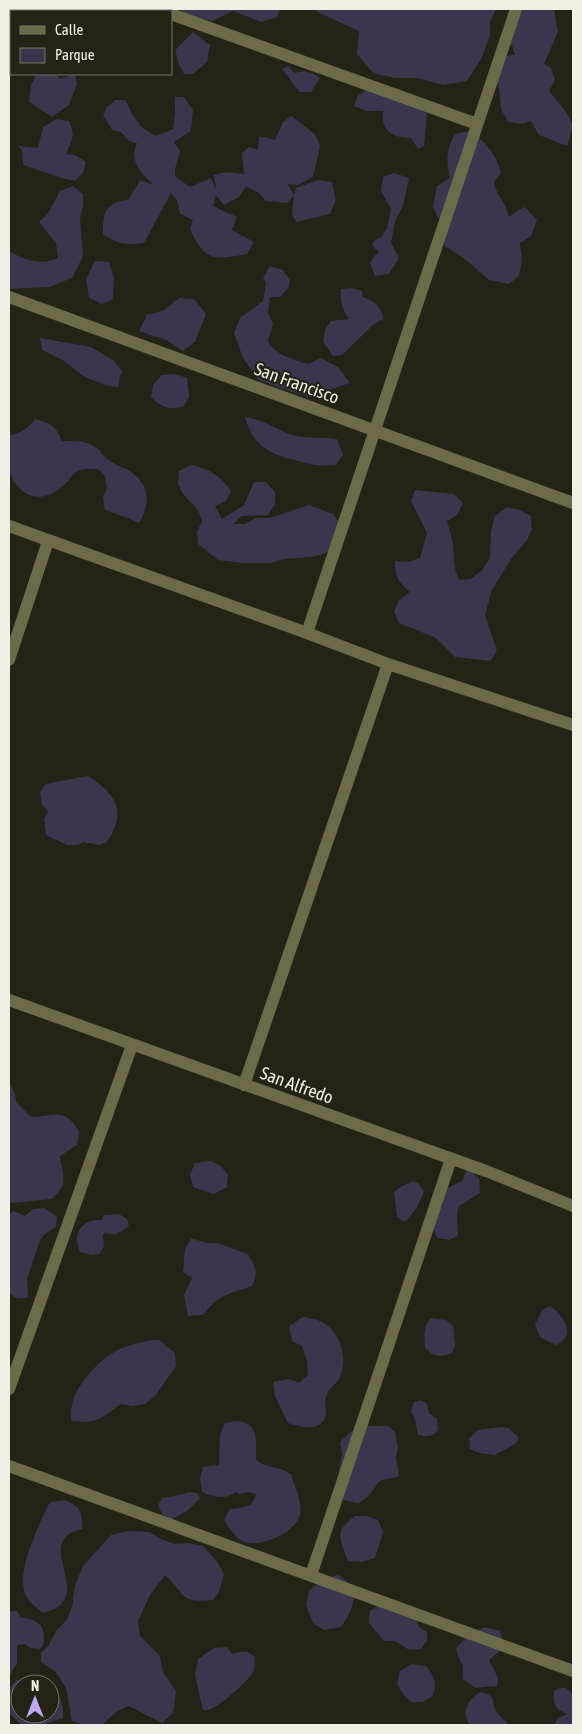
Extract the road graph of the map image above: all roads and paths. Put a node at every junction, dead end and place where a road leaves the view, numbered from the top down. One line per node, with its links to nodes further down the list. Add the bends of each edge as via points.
1 (516, 9): 3 (street)
2 (172, 14): 3 (street)
3 (477, 124): 5 (street)
4 (9, 297): 5 (street, San Francisco)
5 (375, 430): 6 (street, San Francisco); 9 (street)
6 (573, 503)
7 (9, 526): 8 (street)
8 (48, 540): 9 (street); 10 (street)
9 (307, 633): 11 (street)
10 (9, 660)
11 (388, 664): 12 (street); 15 (street)
12 (573, 725)
13 (9, 1000): 14 (street, San Alfredo)
14 (132, 1044): 15 (street, San Alfredo); 18 (street)
15 (244, 1085): 16 (street, San Alfredo)
16 (450, 1159): 17 (street, San Alfredo); 20 (street)
17 (573, 1206)
18 (9, 1389)
19 (9, 1466): 20 (street)
20 (310, 1575): 21 (street)
21 (573, 1671)

